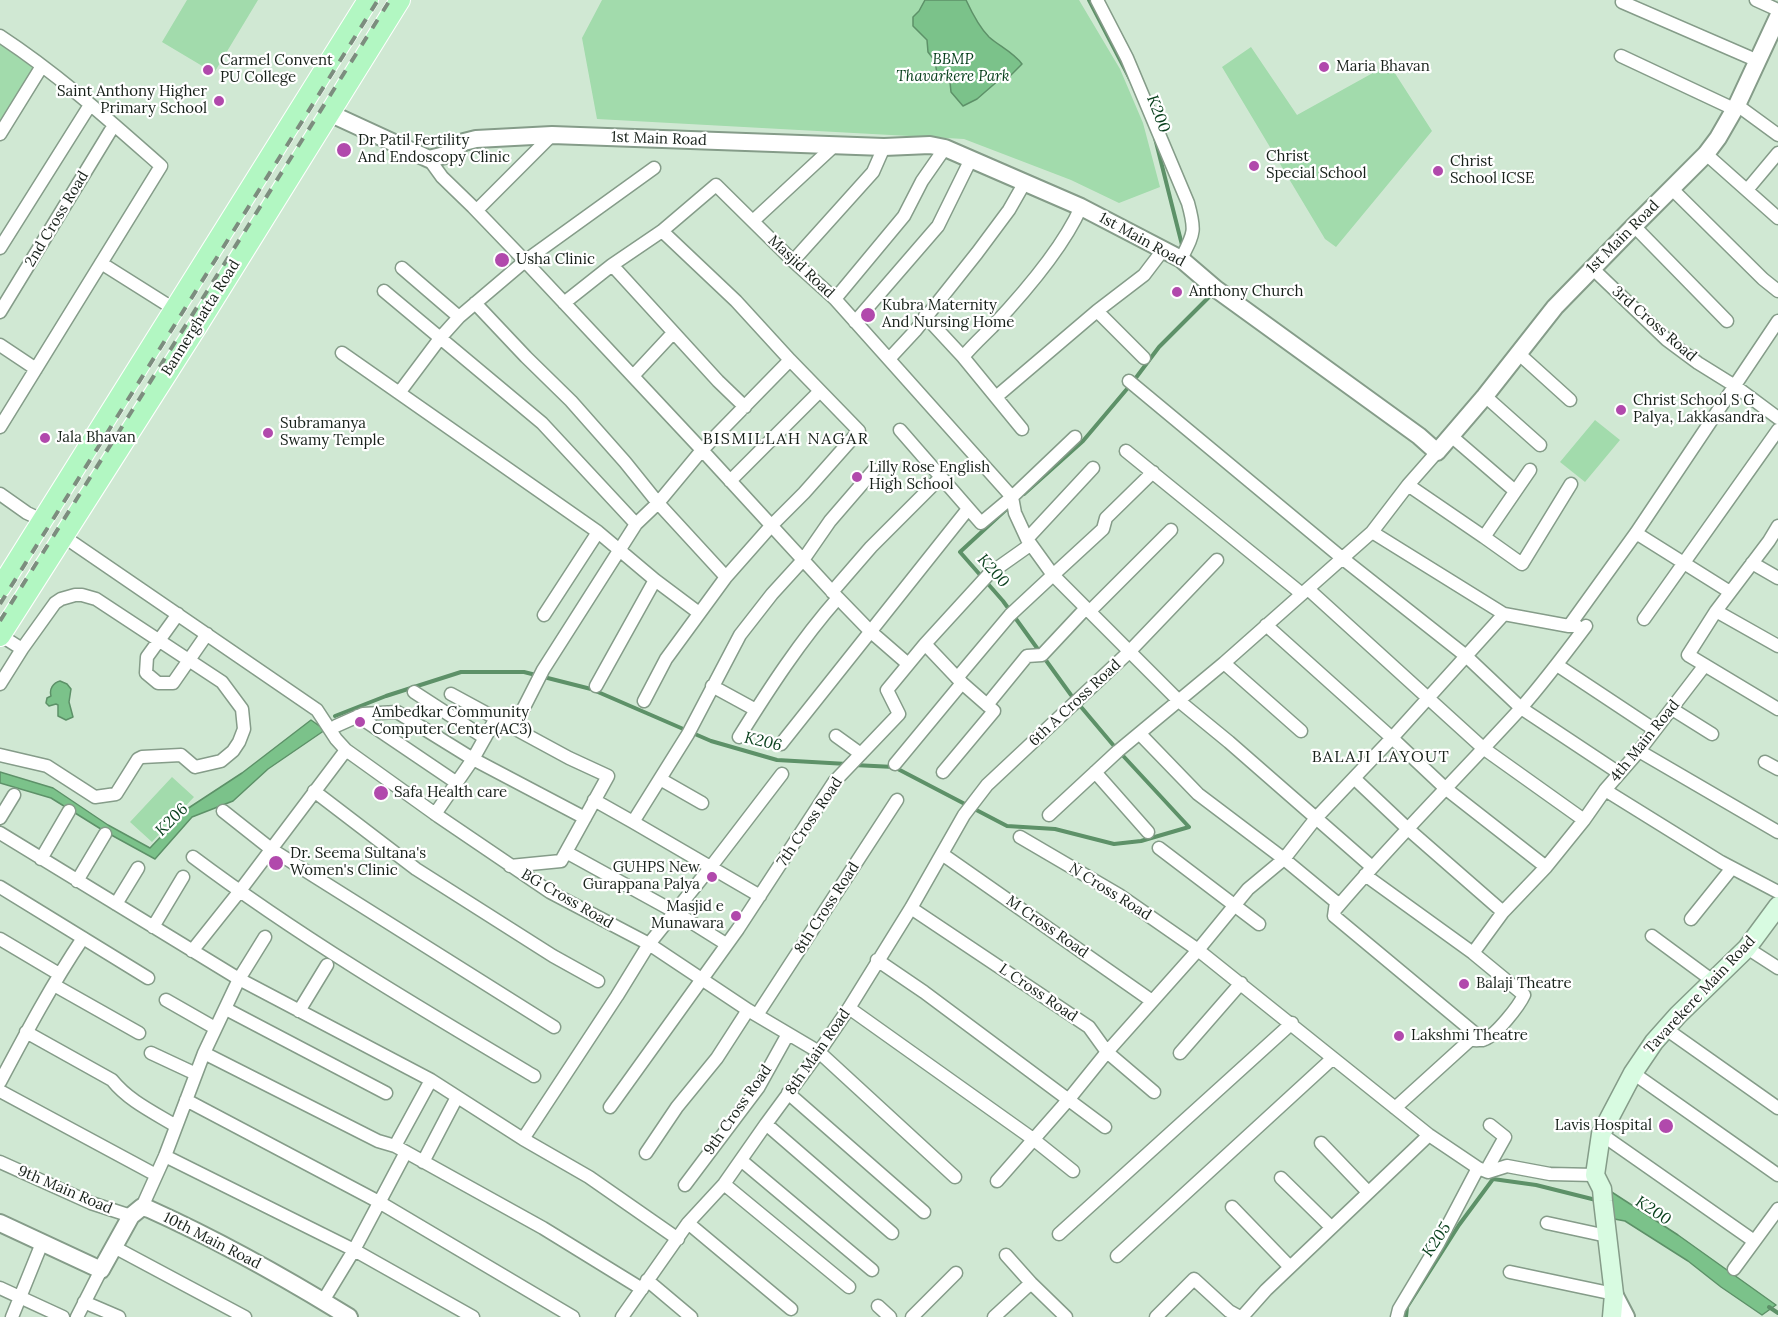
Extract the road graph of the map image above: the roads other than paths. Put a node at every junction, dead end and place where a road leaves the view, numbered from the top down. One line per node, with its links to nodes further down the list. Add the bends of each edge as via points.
1 (368, 0): 11 (main road, Bannerghatta Road)
2 (400, 0): 14 (main road, Bannerghatta Road)
3 (1097, 0): 38 (street, via 1127,58 1188,203 1193,235)
4 (1756, 0): 6 (street)
5 (1622, 2): 9 (street)
6 (1777, 20): 9 (street, 1st Main Road)
7 (0, 36): 10 (street)
8 (1621, 56): 13 (street)
9 (1758, 61): 13 (street, 1st Main Road)
10 (42, 66): 12 (street); 16 (street)
11 (308, 98): 14 (main road); 50 (main road, Bannerghatta Road)
12 (90, 105): 15 (street); 36 (street)
13 (1736, 107): 18 (street); 23 (street, 1st Main Road)
14 (329, 113): 24 (street); 110 (main road, Bannerghatta Road)
15 (114, 125): 41 (street, via 161,166); 52 (street, 2nd Cross Road)
16 (0, 134)
17 (552, 135): 19 (street, 1st Main Road); 24 (street, 1st Main Road, via 464,141); 31 (street)
18 (1778, 135)
19 (835, 145): 20 (street, 1st Main Road); 33 (street)
20 (884, 147): 21 (street, 1st Main Road); 40 (street, via 873,172)
21 (945, 148): 25 (street, 1st Main Road); 47 (street, via 904,216)
22 (1778, 153): 29 (street)
23 (1706, 154): 28 (street, 1st Main Road); 29 (street)
24 (429, 159): 31 (street)
25 (971, 159): 27 (street, 1st Main Road); 57 (street, via 938,226)
26 (654, 168): 39 (street)
27 (1025, 182): 30 (street, 1st Main Road); 53 (street, via 977,253)
28 (1672, 189): 34 (street, 1st Main Road); 46 (street)
29 (1747, 190): 32 (street)
30 (1081, 207): 37 (street, 1st Main Road); 63 (street, via 1074,224 1037,273)
31 (477, 210): 39 (street)
32 (1778, 218)
33 (753, 221): 35 (street, Masjid Road, via 716,185); 40 (street, Masjid Road)
34 (1634, 226): 44 (street, 1st Main Road); 55 (street)
35 (662, 231): 42 (street, Masjid Road); 66 (street, via 736,301)
36 (0, 248)
37 (1163, 250): 38 (street, 1st Main Road); 51 (street, via 1144,275)
38 (1180, 259): 87 (street, 1st Main Road)
39 (525, 261): 48 (street); 49 (street)
40 (793, 261): 47 (street, Masjid Road)
41 (101, 263): 50 (street); 67 (street)
42 (612, 265): 49 (street, Masjid Road); 58 (street)
43 (402, 268): 54 (street)
44 (1592, 268): 61 (street, 1st Main Road); 70 (street, 3rd Cross Road, via 1667,340)
45 (384, 291): 59 (street)
46 (1778, 291)
47 (835, 298): 57 (street, Masjid Road)
48 (475, 303): 54 (street); 100 (street, via 571,400)
49 (564, 303): 68 (street)
50 (174, 309): 102 (main road, Bannerghatta Road)
51 (1097, 311): 64 (street); 74 (street)
52 (0, 312)
53 (925, 316): 63 (street); 65 (street)
54 (459, 317): 59 (street)
55 (1727, 321)
56 (1778, 321): 70 (street)
57 (855, 322): 65 (street, Masjid Road)
58 (673, 333): 68 (street); 76 (street)
59 (441, 338): 72 (street); 103 (street, via 542,423)
60 (0, 345): 67 (street)
61 (1518, 352): 73 (street, 1st Main Road); 75 (street)
62 (342, 354): 72 (street)
63 (963, 357): 74 (street)
64 (1144, 358)
65 (889, 359): 99 (street, Masjid Road)
66 (790, 360): 71 (street); 76 (street)
67 (36, 369): 78 (street)
68 (633, 376): 85 (street)
69 (1129, 381): 114 (street)
70 (1735, 386): 77 (street, 3rd Cross Road); 109 (street)
71 (820, 391): 93 (street); 104 (street, via 859,431)
72 (399, 393): 107 (street)
73 (1485, 396): 82 (street, 1st Main Road); 84 (street)
74 (996, 397): 79 (street)
75 (1570, 400)
76 (745, 407): 85 (street)
77 (1778, 418)
78 (0, 428)
79 (1022, 429)
80 (900, 430): 92 (street)
81 (1778, 430): 118 (street)
82 (1450, 435): 87 (street, 1st Main Road); 97 (street)
83 (1075, 437): 99 (street)
84 (1540, 445)
85 (702, 450): 93 (street); 100 (street)
86 (1126, 451): 91 (street)
87 (1437, 452): 94 (street)
88 (1093, 468): 112 (street, 7th Cross Road)
89 (874, 470): 115 (street)
90 (1530, 471): 97 (street)
91 (1153, 472): 119 (street, via 1106,518 1103,529); 124 (street)
92 (940, 478): 101 (street); 126 (street, via 871,548)
93 (730, 481): 104 (street)
94 (1408, 484): 108 (street); 111 (street)
95 (1571, 484): 111 (street, via 1522,564)
96 (0, 488): 102 (street)
97 (1515, 491): 111 (street)
98 (0, 494): 102 (street)
99 (1012, 497): 101 (street, via 981,523); 112 (street)
100 (658, 503): 103 (street); 120 (street)
101 (968, 509): 136 (street)
102 (38, 517): 123 (main road, Bannerghatta Road)
103 (636, 524): 113 (street)
104 (771, 526): 115 (street); 120 (street)
105 (1778, 526): 117 (street)
106 (1171, 530): 127 (street)
107 (598, 532): 113 (street); 132 (street)
108 (1372, 532): 114 (street); 131 (street)
109 (1636, 533): 118 (street); 135 (street)
110 (63, 536): 130 (street, BG Cross Road); 138 (main road, Bannerghatta Road)
111 (1484, 537)
112 (1029, 542): 119 (street); 140 (street, 7th Cross Road, via 989,574)
113 (619, 550): 122 (street); 167 (street, via 543,670)
114 (1342, 558): 124 (street); 144 (street)
115 (803, 560): 126 (street); 153 (street, via 740,635)
116 (1217, 560): 143 (street, 6th A Cross Road)
117 (1752, 563): 121 (street); 125 (street)
118 (1682, 564): 125 (street); 133 (street)
119 (1053, 574): 127 (street); 150 (street, via 1010,615)
120 (726, 577): 129 (street)
121 (1778, 578)
122 (655, 580): 129 (street); 152 (street)
123 (0, 588)
124 (1305, 592): 134 (street); 156 (street)
125 (1730, 592): 128 (street)
126 (835, 595): 136 (street); 163 (street)
127 (1088, 609): 143 (street); 159 (street, via 1042,655 1027,656)
128 (1716, 611): 141 (street); 149 (street, via 1688,655)
129 (699, 613): 157 (street, via 666,659)
130 (178, 614): 137 (street, BG Cross Road); 139 (street)
131 (1504, 614): 135 (street); 144 (street)
132 (544, 615)
133 (1644, 619)
134 (1266, 625): 146 (street); 175 (street)
135 (1569, 626): 148 (street, via 1586,626)
136 (870, 631): 147 (street); 176 (street)
137 (207, 634): 145 (street); 166 (street, BG Cross Road, via 317,710)
138 (0, 635): 142 (street)
139 (160, 641): 142 (street, via 96,599 75,595 55,603); 145 (street); 145 (street, via 147,657 146,674 158,683 173,683)
140 (925, 644): 147 (street, 7th Cross Road); 150 (street)
141 (1778, 646)
142 (22, 649): 151 (street)
143 (1129, 652): 158 (street); 218 (street, 6th A Cross Road, via 987,785)
144 (1467, 656): 156 (street); 160 (street)
145 (189, 660): 181 (street, via 222,682 243,711 244,729 239,742 224,759 195,767 181,755 142,757 116,794 95,796 47,766)
146 (1224, 663): 158 (street); 169 (street)
147 (908, 664): 180 (street, 7th Cross Road, via 887,690 900,714)
148 (1557, 665): 160 (street); 168 (street)
149 (1705, 665): 161 (street, 4th Main Road); 162 (street)
150 (960, 681): 159 (street); 184 (street)
151 (0, 684)
152 (596, 686)
153 (712, 686): 163 (street); 191 (street)
154 (414, 692): 174 (street)
155 (451, 694): 165 (street)
156 (1427, 699): 175 (street); 177 (street)
157 (644, 701)
158 (1179, 701): 170 (street); 206 (street)
159 (987, 705): 186 (street, via 994,711)
160 (1521, 708): 177 (street); 188 (street)
161 (1672, 709): 168 (street, 4th Main Road); 171 (street)
162 (1778, 709)
163 (756, 710): 173 (street)
164 (358, 716): 166 (street); 182 (street, via 397,712); 192 (street)
165 (496, 718): 167 (street); 174 (street)
166 (329, 724): 178 (street, BG Cross Road)
167 (514, 727): 197 (street, via 608,776)
168 (1655, 730): 179 (street, 4th Main Road)
169 (1302, 731)
170 (1140, 734): 187 (street); 221 (street, via 1198,794)
171 (1712, 734)
172 (836, 736): 180 (street)
173 (739, 737)
174 (485, 738): 182 (street)
175 (1392, 738): 190 (street); 193 (street)
176 (781, 744)
177 (1483, 748): 193 (street); 207 (street)
178 (346, 750): 195 (street); 202 (street, BG Cross Road)
179 (1639, 751): 188 (street, 4th Main Road); 211 (street)
180 (861, 754): 233 (street, 7th Cross Road, via 834,782)
181 (0, 755)
182 (473, 759): 192 (street); 205 (street)
183 (1765, 762): 185 (street)
184 (895, 764)
185 (1778, 769)
186 (943, 772)
187 (1095, 772): 203 (street); 210 (street)
188 (1619, 773): 194 (street, 4th Main Road)
189 (782, 774): 225 (street)
190 (1355, 778): 206 (street); 209 (street)
191 (660, 779): 199 (street); 208 (street)
192 (457, 783): 202 (street)
193 (1445, 788): 209 (street); 223 (street)
194 (1605, 790): 207 (street, 4th Main Road); 226 (street)
195 (314, 791): 216 (street); 261 (street, via 416,869)
196 (14, 795): 204 (street)
197 (594, 800): 205 (street); 208 (street)
198 (897, 800): 269 (street, 8th Cross Road)
199 (702, 803)
200 (69, 811): 220 (street)
201 (223, 811): 216 (street)
202 (435, 814): 222 (street, BG Cross Road)
203 (1049, 815)
204 (0, 818)
205 (585, 818): 217 (street)
206 (1316, 818): 221 (street); 227 (street)
207 (1584, 820): 223 (street, 4th Main Road)
208 (633, 822): 225 (street)
209 (1408, 829): 227 (street); 240 (street)
210 (1148, 831)
211 (1778, 832)
212 (0, 833): 220 (street)
213 (105, 834): 229 (street)
214 (1020, 837): 251 (street, N Cross Road, via 1119,895)
215 (1159, 848): 235 (street)
216 (271, 849): 231 (street); 271 (street)
217 (566, 852): 222 (street, via 561,861); 239 (street)
218 (942, 854): 237 (street, 8th Main Road); 265 (street, M Cross Road)
219 (193, 857): 231 (street)
220 (41, 859): 229 (street)
221 (1284, 860): 235 (street); 238 (street, via 1336,902)
222 (510, 866): 248 (street, BG Cross Road)
223 (1546, 867): 240 (street, 4th Main Road)
224 (138, 868): 234 (street)
225 (710, 868): 233 (street); 239 (street)
226 (1732, 868): 232 (street); 241 (street)
227 (1368, 871): 238 (street); 253 (street)
228 (183, 877): 243 (street)
229 (77, 881): 234 (street)
230 (0, 887): 246 (street)
231 (239, 892): 252 (street); 286 (street, via 385,987)
232 (1778, 892)
233 (760, 897): 249 (street, 7th Cross Road)
234 (116, 904): 243 (street)
235 (1235, 905): 242 (street); 251 (street)
236 (1778, 906): 250 (main road, Tavarekere Main Road)
237 (911, 908): 254 (street, 8th Main Road); 279 (street, L Cross Road, via 1089,1027)
238 (1335, 910): 277 (street, via 1334,916)
239 (675, 912): 248 (street); 249 (street)
240 (1503, 912): 253 (street, 4th Main Road)
241 (1691, 919)
242 (1258, 924)
243 (153, 927): 252 (street)
244 (1652, 936): 262 (street)
245 (265, 937): 258 (street)
246 (83, 938): 257 (street); 260 (street)
247 (0, 939): 260 (street)
248 (648, 944): 259 (street, BG Cross Road); 306 (street)
249 (726, 944): 259 (street, 7th Cross Road)
250 (1747, 948): 256 (street); 262 (main road, Tavarekere Main Road)
251 (1198, 950): 263 (street); 265 (street)
252 (192, 951): 258 (street)
253 (1473, 953): 277 (street, via 1524,995 1491,1036)
254 (877, 960): 266 (street, 8th Main Road); 294 (street)
255 (327, 965): 268 (street)
256 (1778, 968)
257 (148, 978)
258 (239, 979): 267 (street); 268 (street)
259 (701, 979): 269 (street, BG Cross Road); 296 (street, 7th Cross Road)
260 (57, 980): 274 (street); 275 (street)
261 (598, 981)
262 (1713, 981): 273 (main road, Tavarekere Main Road)
263 (1242, 983): 270 (street); 282 (street)
264 (166, 1000): 272 (street)
265 (1152, 1001): 279 (street)
266 (849, 1008): 278 (street, 8th Main Road); 305 (street)
267 (226, 1009): 272 (street); 291 (street)
268 (299, 1011): 287 (street)
269 (753, 1013): 276 (street, BG Cross Road); 309 (street, 8th Cross Road, via 677,1107)
270 (1292, 1023): 283 (street); 336 (street)
271 (554, 1026)
272 (215, 1028): 281 (street)
273 (1666, 1029): 284 (main road, Tavarekere Main Road); 298 (street)
274 (26, 1032): 288 (street); 301 (street, via 112,1080 132,1100)
275 (139, 1034)
276 (788, 1034): 278 (street, BG Cross Road); 323 (street, 9th Cross Road, via 758,1088)
277 (1483, 1040): 297 (street, via 1470,1040)
278 (819, 1052): 292 (street, 8th Main Road); 318 (street, BG Cross Road)
279 (1107, 1052): 290 (street, L Cross Road); 294 (street)
280 (151, 1053): 285 (street)
281 (204, 1053): 285 (street); 308 (street, via 378,1142)
282 (1180, 1053)
283 (1333, 1058): 297 (street); 343 (street)
284 (1633, 1072): 303 (main road, Tavarekere Main Road); 317 (street)
285 (196, 1074): 295 (street)
286 (534, 1076)
287 (431, 1080): 293 (street); 308 (street)
288 (0, 1082)
289 (0, 1091): 316 (street)
290 (1154, 1092)
291 (386, 1093)
292 (788, 1093): 299 (street, 8th Main Road); 329 (street)
293 (457, 1097): 306 (street); 313 (street)
294 (1069, 1099): 302 (street); 305 (street)
295 (186, 1100): 301 (street); 325 (street)
296 (610, 1107)
297 (1395, 1108): 304 (street)
298 (1778, 1108)
299 (766, 1124): 311 (street, 8th Main Road); 335 (street)
300 (1490, 1125): 314 (street, via 1505,1137)
301 (176, 1126): 310 (street)
302 (1105, 1126)
303 (1601, 1134): 321 (main road, Tavarekere Main Road); 338 (street)
304 (1430, 1135): 314 (street); 324 (street)
305 (1033, 1138): 315 (street); 320 (street)
306 (523, 1139): 337 (street, via 589,1177)
307 (1321, 1143): 324 (street)
308 (400, 1149): 313 (street); 325 (street)
309 (646, 1153)
310 (165, 1156): 316 (street); 341 (street)
311 (742, 1161): 322 (street, 8th Main Road); 347 (street)
312 (0, 1162): 328 (street, 9th Main Road, via 92,1203)
313 (423, 1162): 351 (street)
314 (1484, 1170): 321 (street, via 1506,1166); 376 (street)
315 (1073, 1171)
316 (156, 1175): 328 (street)
317 (1778, 1175)
318 (955, 1178)
319 (1281, 1178): 333 (street)
320 (997, 1181)
321 (1598, 1182): 334 (main road, Tavarekere Main Road)
322 (724, 1184): 331 (street, 8th Main Road); 352 (street)
323 (685, 1185)
324 (1368, 1192): 333 (street)
325 (379, 1202): 341 (street); 369 (street)
326 (1232, 1207): 344 (street)
327 (1778, 1209): 338 (street)
328 (137, 1212): 340 (street); 356 (street, 10th Main Road, via 149,1209 195,1229)
329 (924, 1212)
330 (0, 1223): 339 (street)
331 (688, 1223): 337 (street, 8th Main Road); 359 (street)
332 (1547, 1223): 334 (street)
333 (1331, 1227): 344 (street)
334 (1606, 1227): 354 (main road, Tavarekere Main Road)
335 (892, 1233)
336 (1059, 1234)
337 (678, 1239): 351 (street, 8th Main Road)
338 (1754, 1241): 345 (street)
339 (42, 1243): 346 (street); 355 (street)
340 (114, 1247): 346 (street); 366 (street)
341 (354, 1250): 356 (street); 368 (street)
342 (1006, 1255): 350 (street)
343 (1117, 1256)
344 (1290, 1267): 361 (street)
345 (1734, 1269)
346 (101, 1270): 357 (street)
347 (872, 1270)
348 (1510, 1272): 354 (street)
349 (957, 1273): 373 (street)
350 (1031, 1283): 360 (street); 374 (street)
351 (644, 1285): 370 (street, 8th Main Road); 371 (street)
352 (849, 1287)
353 (0, 1288): 355 (street)
354 (1614, 1294): 377 (main road, Tavarekere Main Road); 378 (street)
355 (20, 1297): 362 (street); 363 (street)
356 (323, 1301): 367 (street, 10th Main Road)
357 (84, 1302): 364 (street); 365 (street)
358 (878, 1306): 372 (street)
359 (791, 1309)
360 (996, 1316)
361 (1233, 1316): 375 (street, via 1194,1279)
362 (12, 1317)
363 (63, 1317)
364 (77, 1317)
365 (119, 1317)
366 (245, 1317)
367 (349, 1317)
368 (473, 1317)
369 (573, 1317)
370 (622, 1317)
371 (691, 1317)
372 (890, 1317)
373 (912, 1317)
374 (1066, 1317)
375 (1156, 1317)
376 (1397, 1317)
377 (1612, 1317)
378 (1626, 1317)

